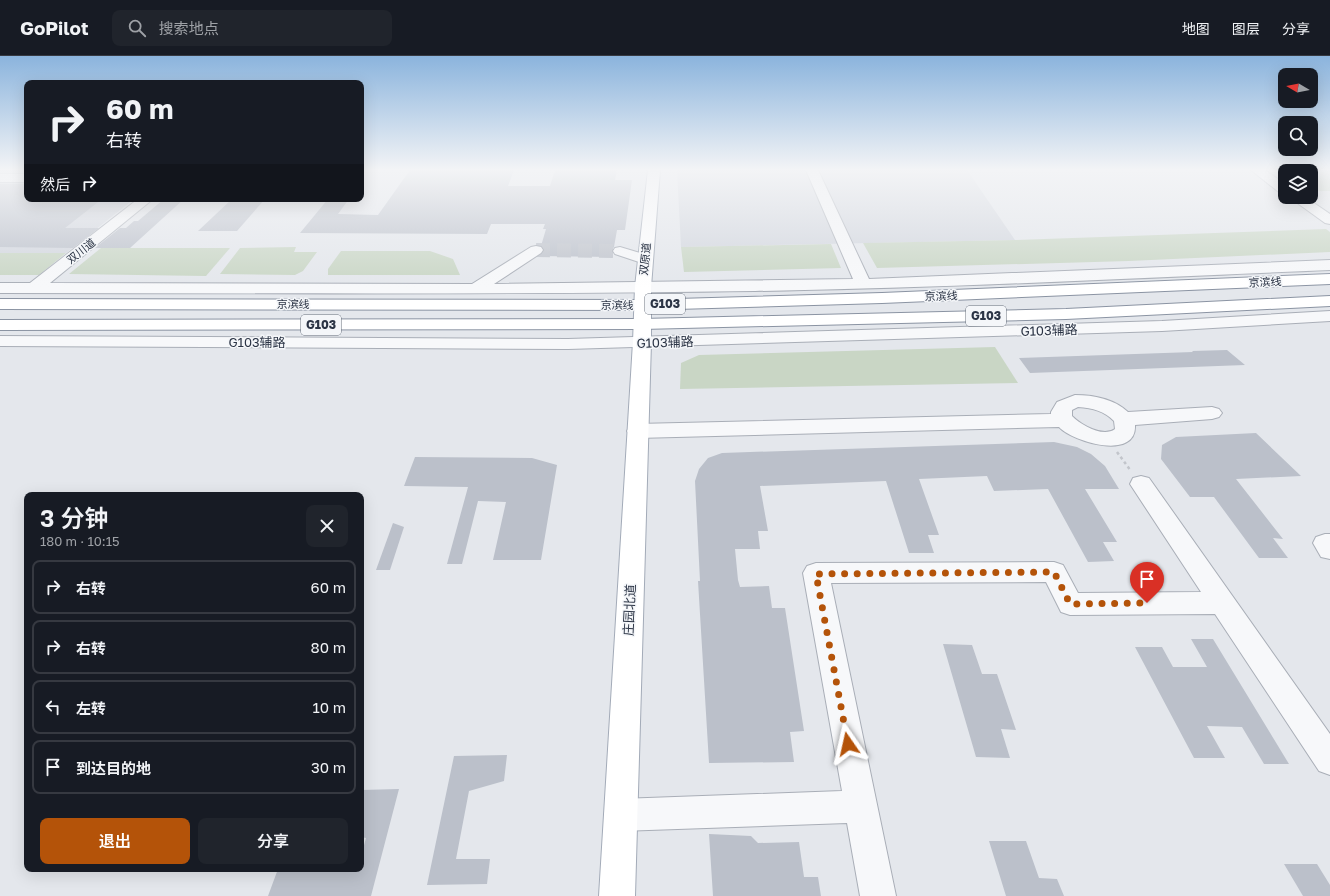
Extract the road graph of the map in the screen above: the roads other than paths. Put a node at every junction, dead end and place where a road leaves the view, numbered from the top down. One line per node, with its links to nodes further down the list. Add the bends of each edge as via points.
1 (133, 209): 14 (street, 双川道)
2 (650, 209): 8 (main road, 双原道)
3 (829, 209): 12 (street)
4 (1314, 209): 5 (street)
5 (1330, 220)
6 (536, 250): 15 (street)
7 (620, 251): 8 (street)
8 (645, 260): 16 (main road, 双原道)
9 (1330, 265): 11 (street); 12 (street)
10 (1330, 279): 11 (main road, 京滨线 / G103)
11 (1254, 282): 22 (main road, 京滨线 / G103, via 874,298)
12 (862, 284): 16 (street)
13 (0, 288): 14 (street)
14 (34, 288): 15 (street)
15 (476, 288): 16 (street)
16 (642, 288): 22 (main road, 双原道)
17 (1330, 301): 19 (main road, 京滨线 / G103)
18 (0, 304): 22 (main road, 京滨线 / G103)
19 (1182, 308): 21 (main road); 22 (main road, 京滨线 / G103, via 1058,314)
20 (1330, 316): 21 (street, G103辅路)
21 (1301, 318): 22 (street, G103辅路, via 1162,326)
22 (642, 324): 23 (main road, 京滨线 / G103); 24 (street, G103辅路, via 568,344); 28 (main road, 庄园北道)
23 (0, 325)
24 (0, 341)
25 (1212, 414): 26 (street)
26 (1123, 419): 27 (street, via 1107,407 1080,401 1062,408); 27 (street, via 1126,430 1122,435 1108,439 1077,432)
27 (1064, 420): 28 (street)
28 (637, 431): 35 (main road, 庄园北道)
29 (1141, 484): 32 (street)
30 (1330, 543): 31 (street, via 1325,543)
31 (1330, 550)
32 (1223, 603): 33 (street); 34 (street, via 1070,604 1054,572 816,574)
33 (1330, 760)
34 (860, 806): 35 (street); 37 (street)
35 (620, 815): 36 (main road, 庄园北道)
36 (617, 896)
37 (878, 896)

